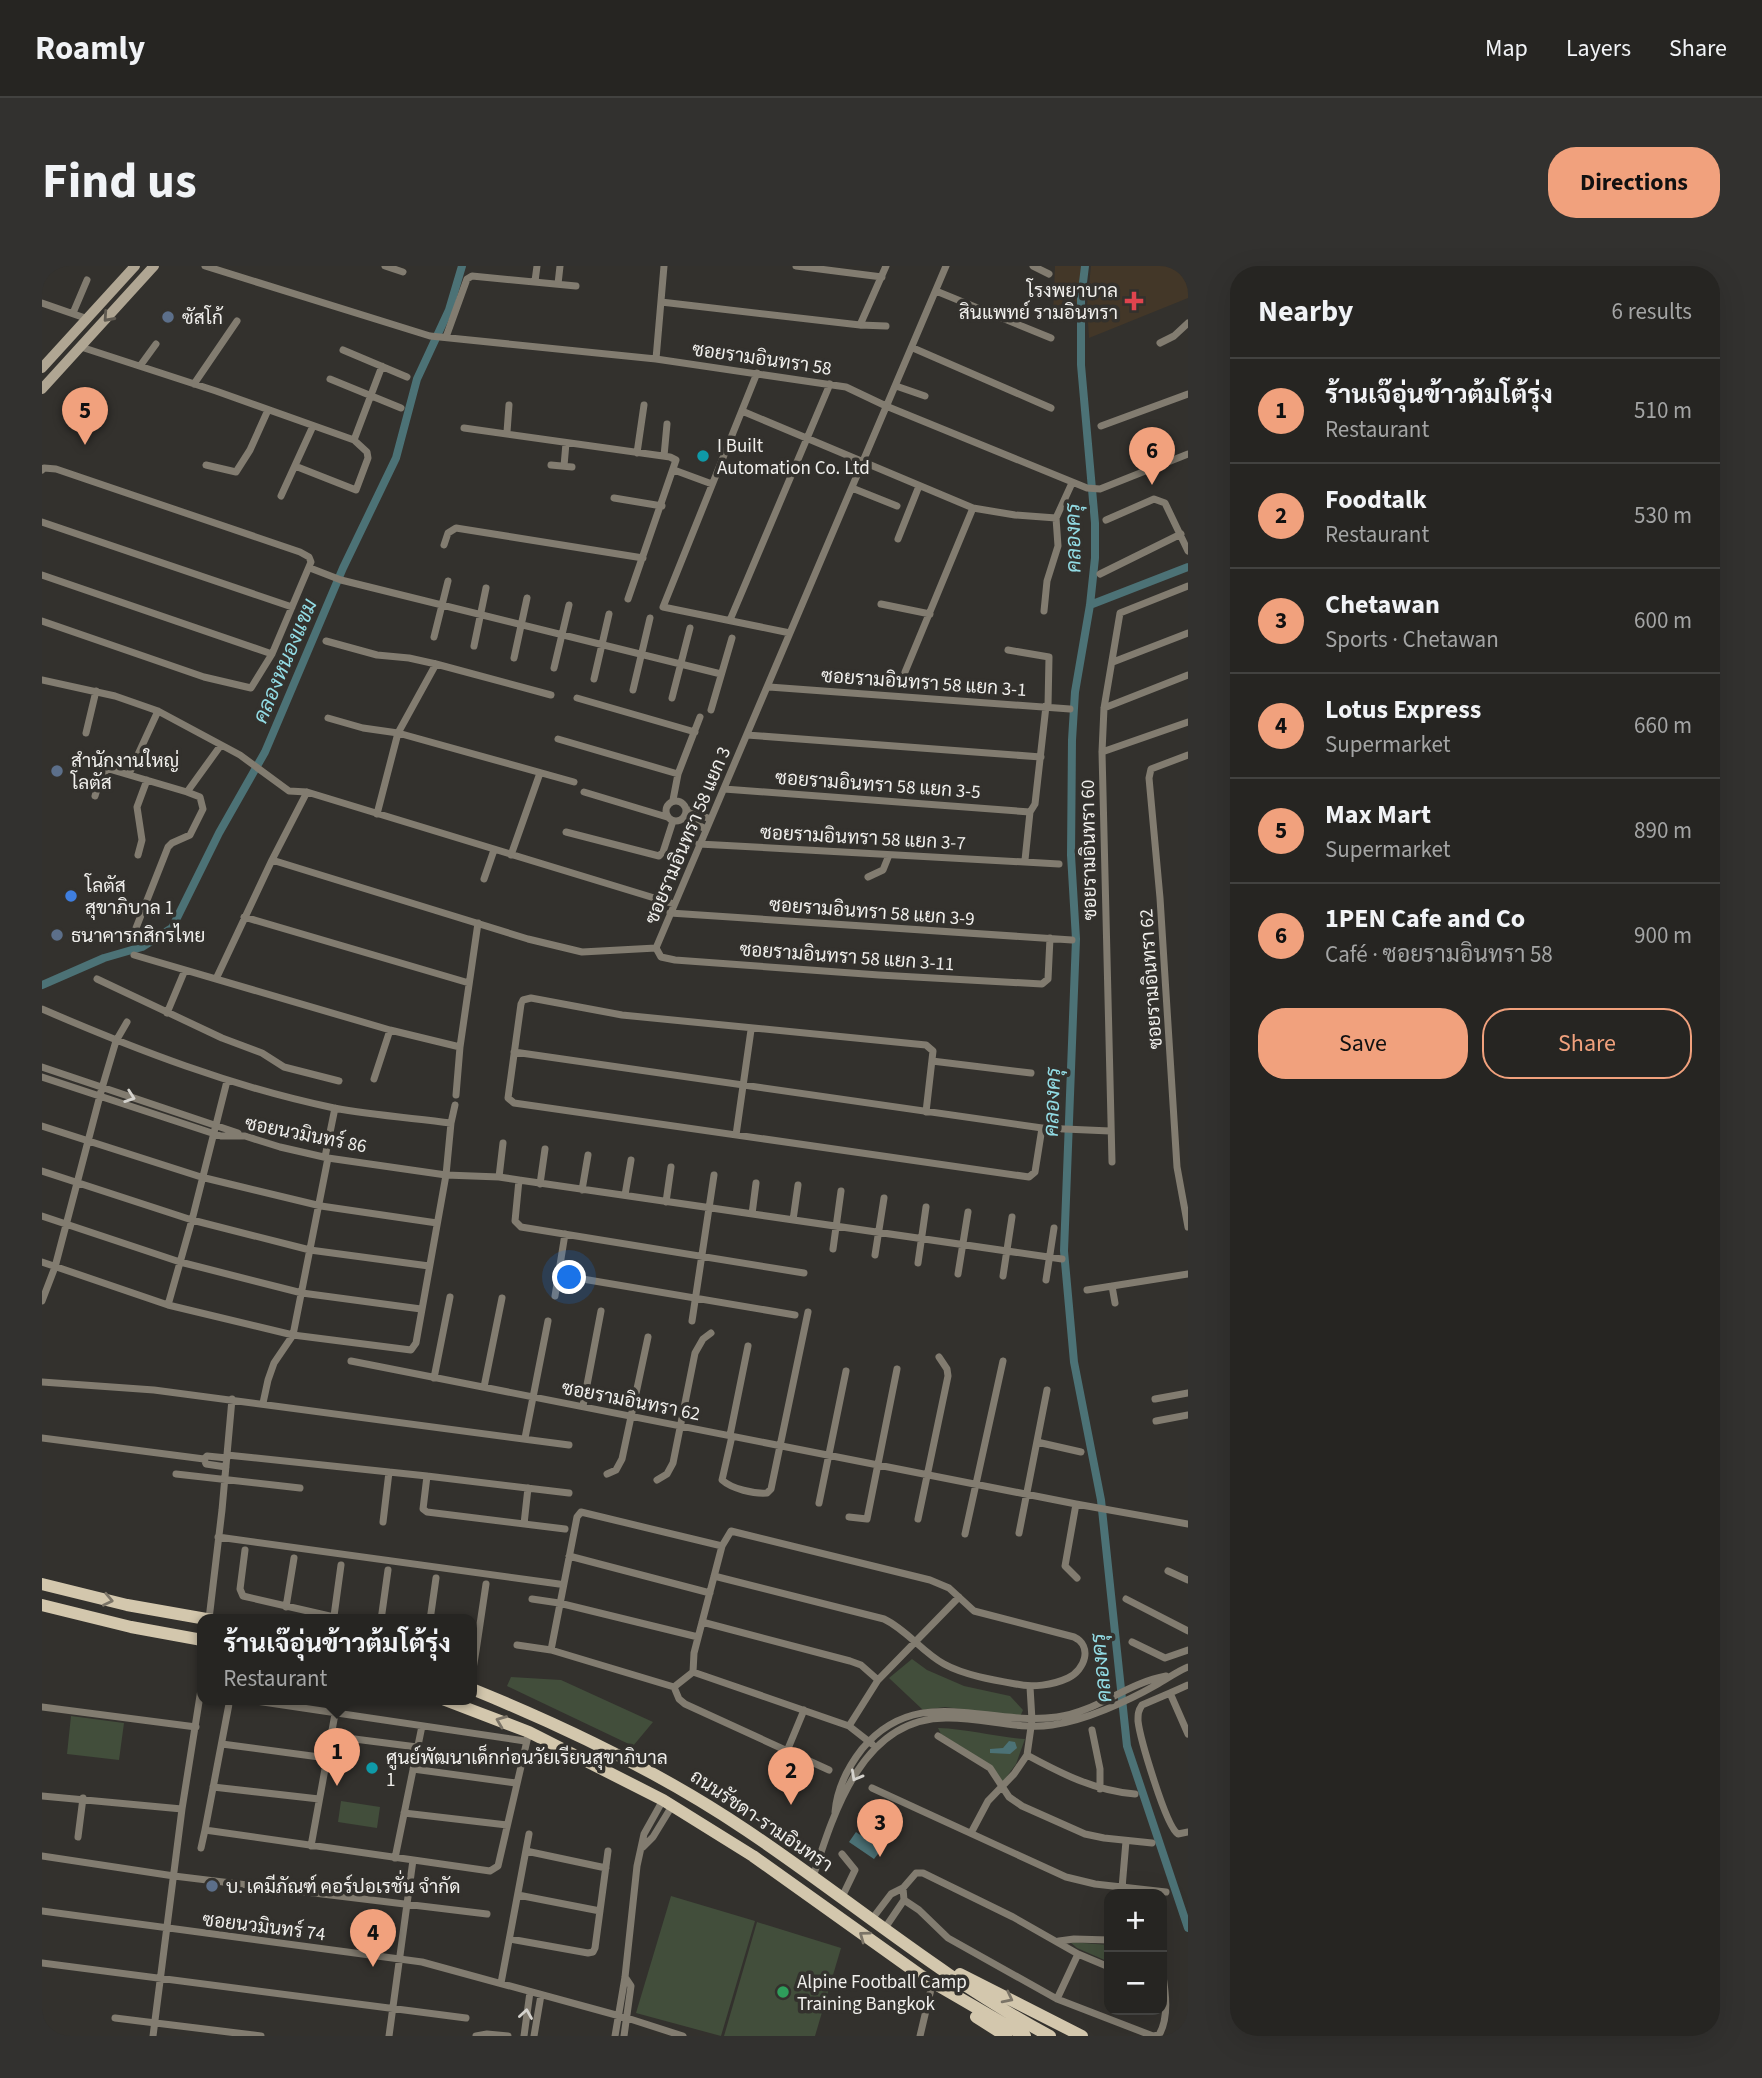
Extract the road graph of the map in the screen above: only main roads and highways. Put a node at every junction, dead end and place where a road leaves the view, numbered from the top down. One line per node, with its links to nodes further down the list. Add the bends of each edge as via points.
1 (135, 266): 3 (main road)
2 (154, 266): 4 (main road, one-way to 4)
3 (42, 368)
4 (42, 389)
5 (42, 1584): 7 (main road, one-way to 7)
6 (42, 1605): 8 (main road)
7 (197, 1618)
8 (197, 1639)
9 (477, 1691): 11 (main road, ถนนรัชดา-รามอินทรา, via 559,1726 673,1784 746,1829)
10 (456, 1705): 12 (main road, ถนนรัชดา-รามอินทรา, one-way to 10, via 754,1856 668,1803)
11 (925, 1956): 15 (main road, ถนนรัชดา-รามอินทรา); 16 (main road, one-way to 16)
12 (920, 1975): 13 (main road); 14 (main road, ถนนรัชดา-รามอินทรา)
13 (1006, 2036)
14 (1025, 2036)
15 (1050, 2036)
16 (1082, 2036)

